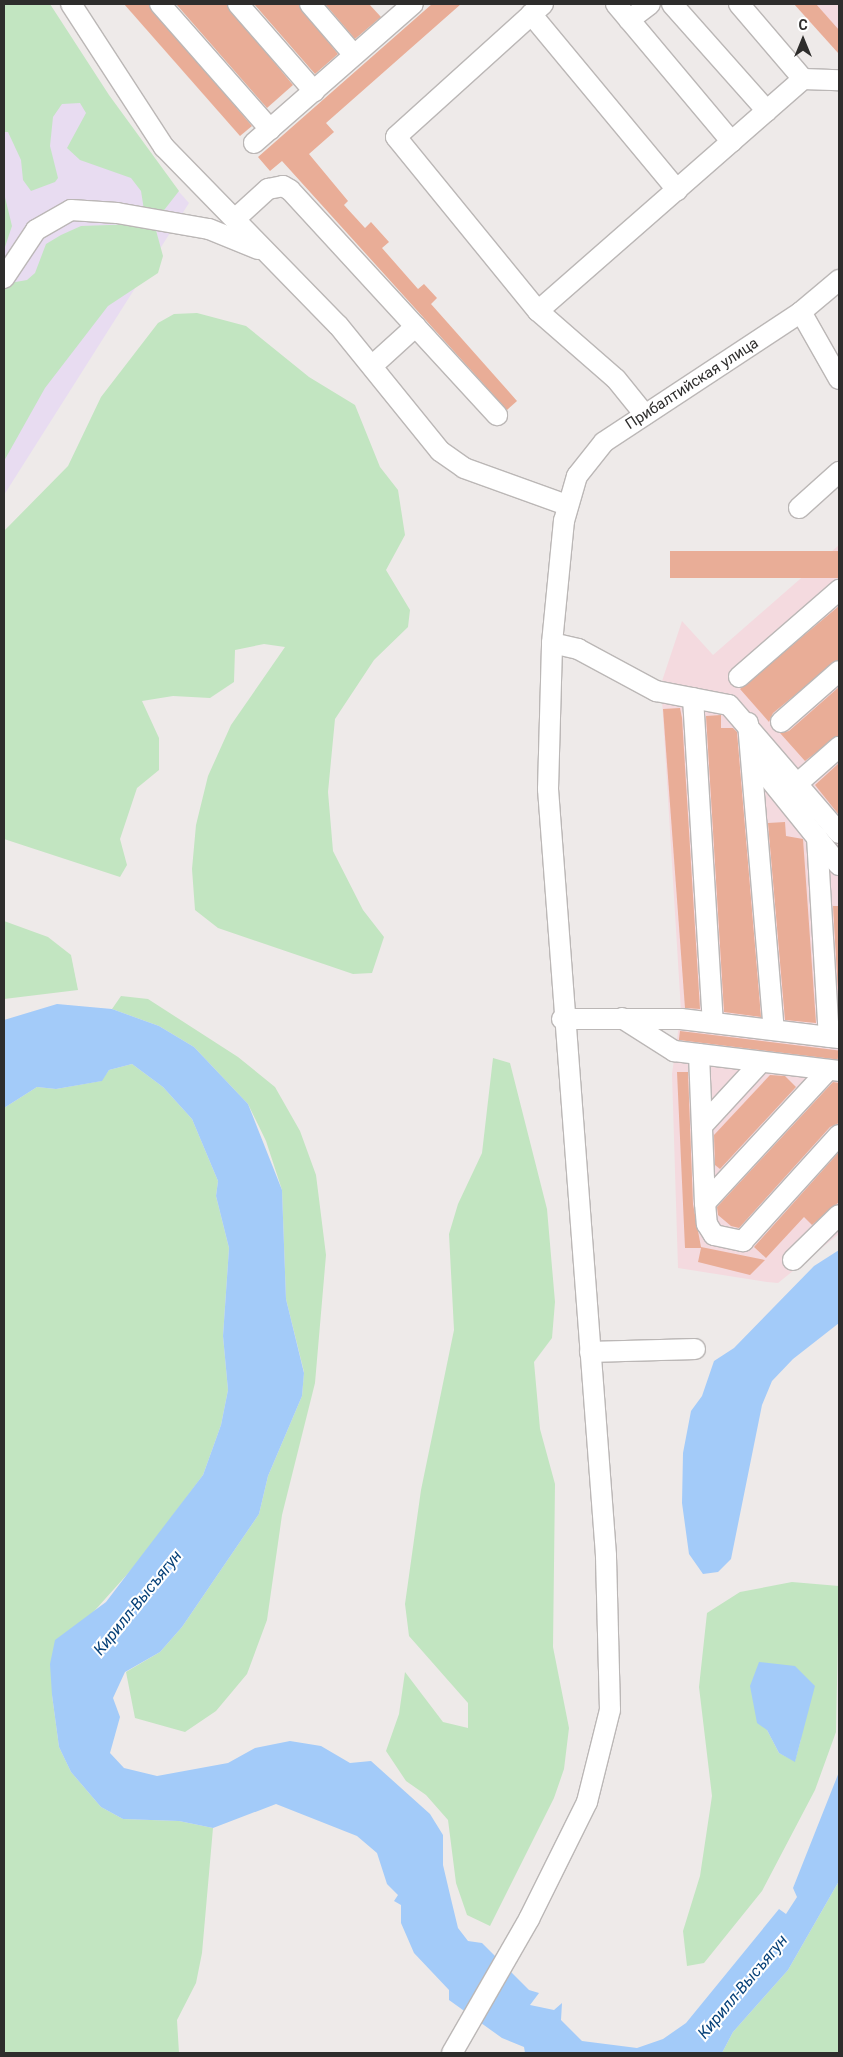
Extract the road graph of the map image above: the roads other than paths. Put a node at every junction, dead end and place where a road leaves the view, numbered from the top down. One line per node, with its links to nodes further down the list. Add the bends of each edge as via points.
1 (71, 4): 22 (street, via 149,128)
2 (160, 4): 18 (street)
3 (238, 4): 16 (street)
4 (310, 4): 13 (street)
5 (413, 4): 11 (street)
6 (616, 4): 12 (street)
7 (650, 4): 12 (street)
8 (672, 4): 17 (street)
9 (739, 4): 14 (street)
10 (537, 9): 21 (street); 26 (street, via 396,137)
11 (392, 10): 13 (street)
12 (629, 20): 19 (street)
13 (354, 55): 16 (street)
14 (803, 79): 15 (street); 17 (street)
15 (839, 80)
16 (314, 91): 18 (street)
17 (767, 111): 19 (street)
18 (270, 129): 20 (street)
19 (732, 142): 21 (street)
20 (254, 143)
21 (677, 190): 26 (street)
22 (234, 219): 23 (street); 28 (street, via 268,188 283,186 290,190)
23 (272, 258): 24 (street, via 209,229 117,213 71,210 36,230); 29 (street)
24 (4, 278)
25 (839, 280): 27 (street, Прибалтийская улица)
26 (538, 311): 32 (street, via 616,379)
27 (801, 312): 30 (street); 32 (street, Прибалтийская улица)
28 (416, 326): 29 (street); 31 (street)
29 (372, 366): 34 (street, via 421,430 464,468)
30 (839, 379)
31 (497, 415)
32 (645, 415): 34 (street, Прибалтийская улица, via 590,458 577,476)
33 (839, 472): 35 (street)
34 (567, 505): 37 (street, Прибалтийская улица)
35 (799, 508)
36 (839, 590): 39 (street)
37 (552, 643): 40 (street, via 578,649 656,691); 49 (street, Прибалтийская улица, via 548,790)
38 (839, 670): 41 (street)
39 (739, 677)
40 (693, 698): 42 (street, via 729,705); 51 (street)
41 (781, 722)
42 (748, 723): 44 (street); 45 (street)
43 (839, 747): 45 (street)
44 (751, 756): 47 (street); 52 (street)
45 (798, 783): 46 (street)
46 (839, 833)
47 (817, 836): 48 (street); 53 (street)
48 (839, 864)
49 (562, 1018): 50 (street); 63 (street, Прибалтийская улица)
50 (622, 1018): 51 (street); 54 (street, via 666,1048)
51 (713, 1021): 52 (street)
52 (774, 1030): 53 (street)
53 (834, 1038)
54 (699, 1054): 55 (street); 57 (street)
55 (760, 1062): 56 (street); 57 (street)
56 (834, 1071): 59 (street)
57 (702, 1126): 59 (street)
58 (839, 1136): 59 (street, via 743,1241 714,1235 707,1224)
59 (705, 1204)
60 (839, 1215): 61 (street)
61 (793, 1260)
62 (695, 1349): 63 (street)
63 (590, 1352): 64 (street, Прибалтийская улица, via 611,1632 610,1710 587,1802 529,1919)
64 (452, 2053)

